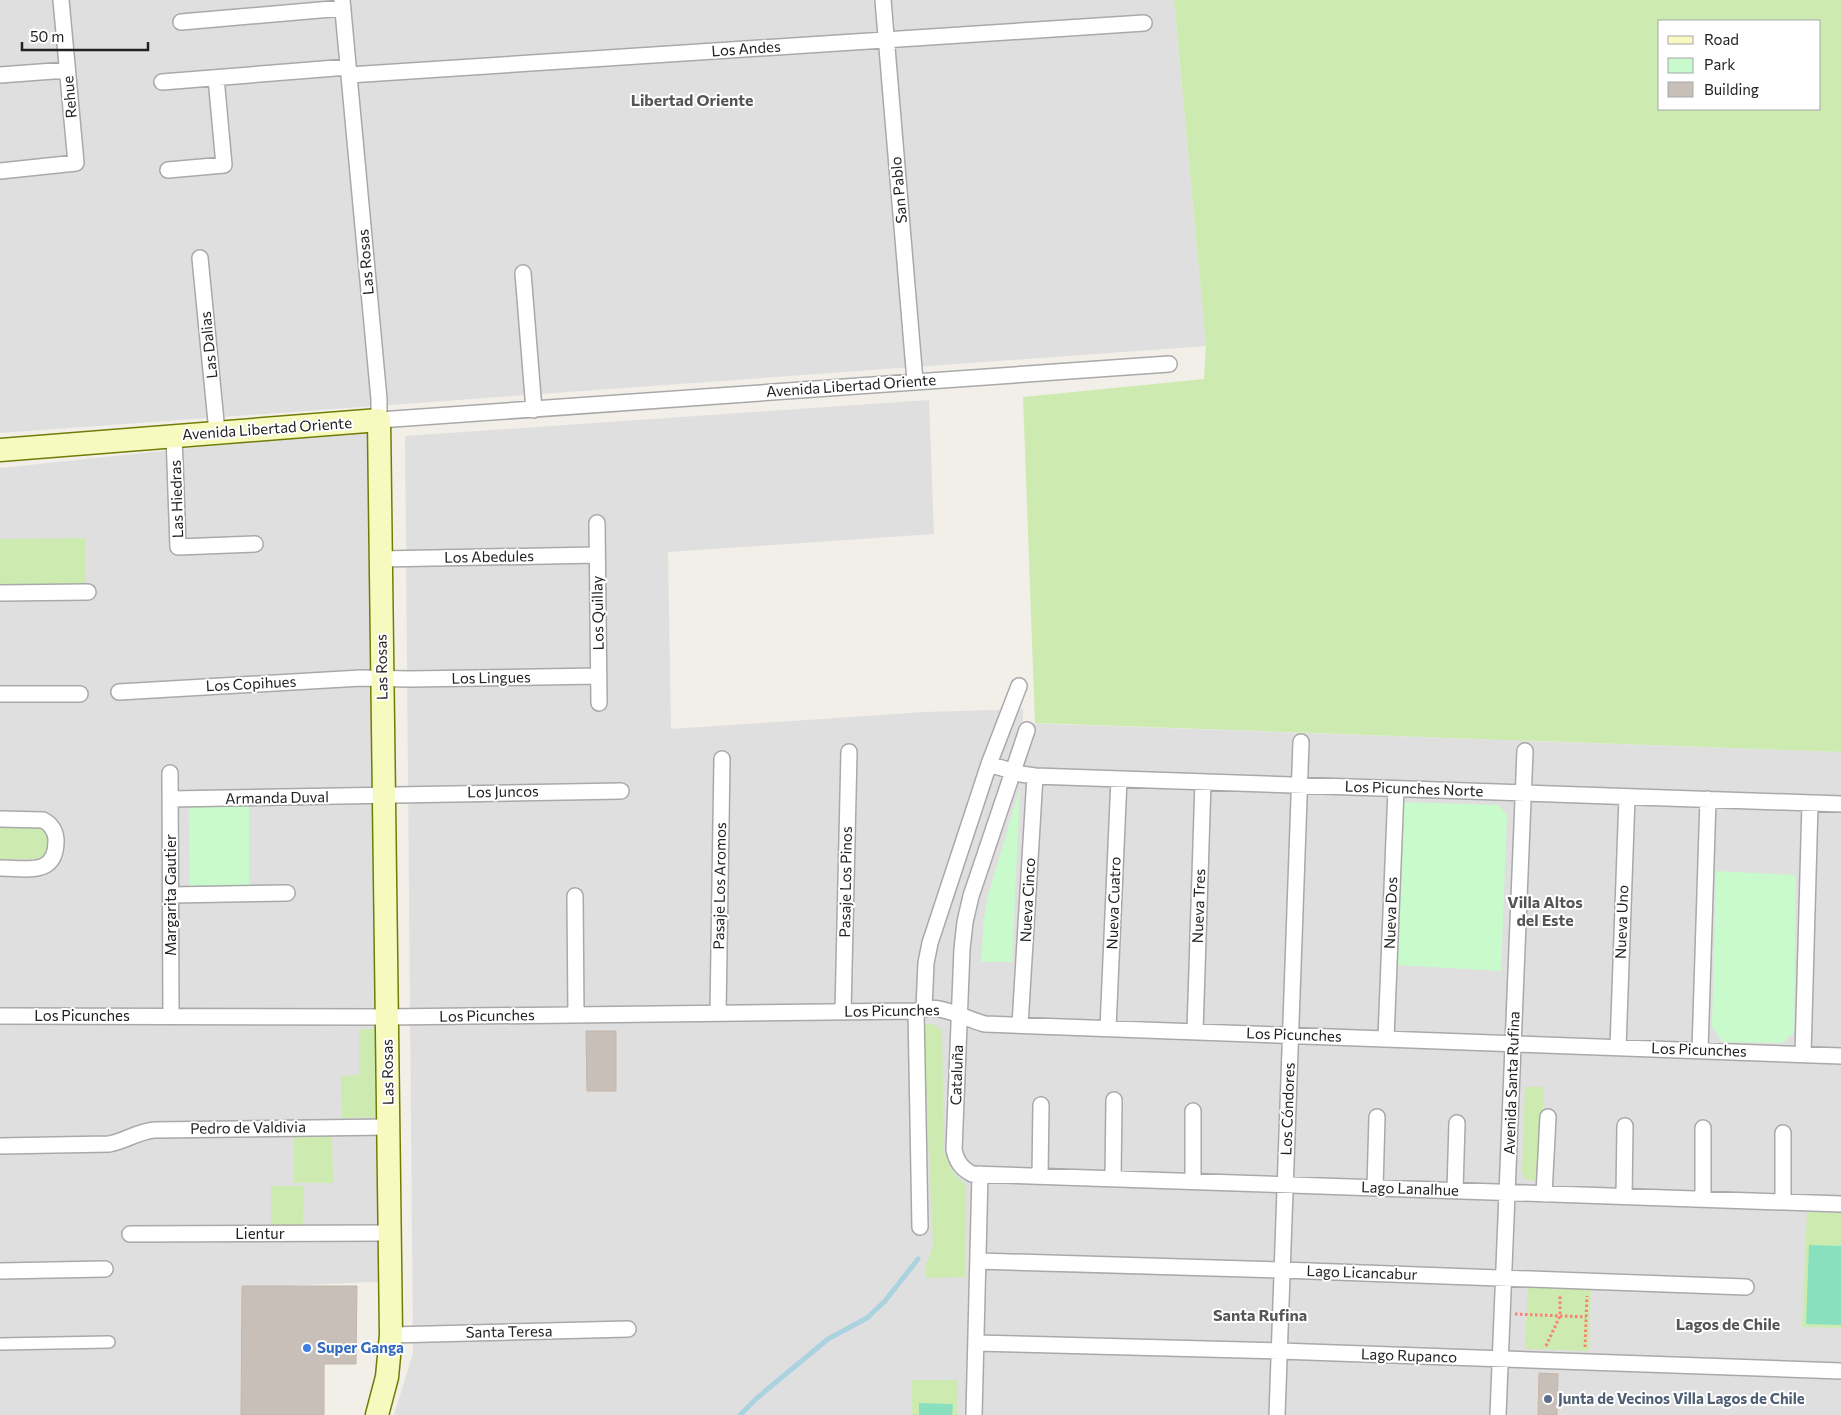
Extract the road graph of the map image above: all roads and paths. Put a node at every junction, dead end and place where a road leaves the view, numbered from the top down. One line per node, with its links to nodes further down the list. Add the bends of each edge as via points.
1 (61, 0): 7 (street, Rehue)
2 (883, 0): 6 (street, San Pablo)
3 (343, 4): 4 (street); 8 (street, Las Rosas)
4 (181, 22)
5 (1144, 23): 6 (street, Los Andes)
6 (886, 40): 8 (street, Los Andes); 17 (street, San Pablo)
7 (67, 70): 9 (street); 13 (street, Rehue, via 76,163)
8 (349, 71): 10 (street, Los Andes); 19 (street, Las Rosas)
9 (0, 75)
10 (216, 78): 11 (street, Los Andes); 12 (street, via 224,165)
11 (162, 82)
12 (168, 170)
13 (0, 171)
14 (200, 258): 20 (street, Las Dalias)
15 (523, 273): 18 (street)
16 (1169, 364): 17 (street, Avenida Libertad Oriente)
17 (915, 381): 18 (street, Avenida Libertad Oriente)
18 (534, 410): 19 (street, Avenida Libertad Oriente)
19 (379, 420): 20 (main road, Avenida Libertad Oriente); 26 (main road, Las Rosas)
20 (218, 432): 21 (main road, Avenida Libertad Oriente)
21 (174, 435): 22 (main road, Avenida Libertad Oriente); 24 (street, Las Hiedras, via 178,547)
22 (0, 450)
23 (597, 523): 25 (street, Los Quillay)
24 (255, 544)
25 (597, 555): 26 (street, Los Abedules); 29 (street, Los Quillay)
26 (381, 560): 30 (main road, Las Rosas)
27 (88, 592): 28 (street)
28 (0, 593)
29 (599, 676): 30 (street, Los Lingues); 35 (street, Los Quillay)
30 (383, 679): 32 (street, Los Copihues); 51 (main road, Las Rosas)
31 (1019, 686): 41 (street)
32 (119, 692)
33 (0, 694): 34 (street)
34 (80, 694)
35 (599, 703)
36 (1027, 730): 42 (street, Cataluña)
37 (1300, 742): 47 (street, Los Cóndores)
38 (1525, 751): 50 (street, Avenida Santa Rufina)
39 (849, 752): 63 (street, Pasaje Los Pinos)
40 (722, 759): 64 (street, Pasaje Los Aromos)
41 (989, 764): 42 (street, Los Picunches Norte); 62 (street, via 930,943)
42 (1012, 772): 44 (street, Los Picunches Norte); 66 (street, Cataluña, via 965,922)
43 (170, 773): 53 (street, Margarita Gautier)
44 (1035, 776): 45 (street, Los Picunches Norte); 70 (street, Nueva Cinco)
45 (1119, 779): 46 (street, Los Picunches Norte); 71 (street, Nueva Cuatro)
46 (1203, 782): 47 (street, Los Picunches Norte); 72 (street, Nueva Tres)
47 (1299, 785): 48 (street, Los Picunches Norte); 73 (street, Los Cóndores)
48 (1396, 788): 50 (street, Los Picunches Norte); 74 (street, Nueva Dos)
49 (621, 791): 51 (street, Los Juncos)
50 (1524, 793): 52 (street, Los Picunches Norte); 75 (street, Avenida Santa Rufina)
51 (384, 795): 53 (street, Armanda Duval); 69 (main road, Las Rosas)
52 (1627, 796): 54 (street, Los Picunches Norte); 76 (street, Nueva Uno)
53 (170, 799): 60 (street, Margarita Gautier)
54 (1708, 800): 55 (street, Los Picunches Norte); 77 (street)
55 (1810, 803): 56 (street, Los Picunches Norte); 78 (street)
56 (1841, 804)
57 (0, 819): 58 (street, via 43,820 54,830 56,839 54,857 44,867)
58 (0, 868)
59 (288, 894): 60 (street)
60 (171, 895): 68 (street, Margarita Gautier)
61 (575, 896): 65 (street)
62 (920, 1009): 63 (street, Los Picunches); 66 (street, Los Picunches, via 939,1008); 104 (street)
63 (844, 1012): 64 (street, Los Picunches)
64 (718, 1013): 65 (street, Los Picunches)
65 (576, 1015): 69 (street, Los Picunches)
66 (959, 1015): 70 (street, Los Picunches, via 985,1024); 91 (street, Cataluña, via 954,1150 957,1162 964,1169)
67 (0, 1016): 68 (street, Los Picunches)
68 (171, 1016): 69 (street, Los Picunches)
69 (387, 1017): 87 (main road, Las Rosas)
70 (1020, 1025): 71 (street, Los Picunches)
71 (1108, 1028): 72 (street, Los Picunches)
72 (1195, 1031): 73 (street, Los Picunches)
73 (1291, 1034): 74 (street, Los Picunches); 95 (street, Los Cóndores)
74 (1386, 1038): 75 (street, Los Picunches)
75 (1514, 1043): 76 (street, Los Picunches); 98 (street, Avenida Santa Rufina)
76 (1618, 1047): 77 (street, Los Picunches)
77 (1700, 1050): 78 (street, Los Picunches)
78 (1803, 1054): 79 (street, Los Picunches)
79 (1841, 1056)
80 (1114, 1100): 93 (street)
81 (1041, 1105): 92 (street)
82 (1193, 1112): 94 (street)
83 (1377, 1117): 96 (street)
84 (1548, 1117): 99 (street)
85 (1457, 1123): 97 (street)
86 (1625, 1126): 100 (street)
87 (389, 1127): 90 (street, Pedro de Valdivia, via 149,1130 110,1144); 105 (main road, Las Rosas)
88 (1704, 1128): 101 (street)
89 (1783, 1133): 102 (street)
90 (0, 1146)
91 (980, 1174): 92 (street, Lago Lanalhue); 107 (street)
92 (1040, 1176): 93 (street, Lago Lanalhue)
93 (1113, 1178): 94 (street, Lago Lanalhue)
94 (1193, 1181): 95 (street, Lago Lanalhue)
95 (1285, 1184): 96 (street, Lago Lanalhue); 109 (street, Los Cóndores)
96 (1375, 1188): 97 (street, Lago Lanalhue)
97 (1454, 1190): 98 (street, Lago Lanalhue)
98 (1507, 1192): 99 (street, Lago Lanalhue); 111 (street, Avenida Santa Rufina)
99 (1544, 1194): 100 (street, Lago Lanalhue)
100 (1624, 1196): 101 (street, Lago Lanalhue)
101 (1702, 1199): 102 (street, Lago Lanalhue)
102 (1783, 1202): 103 (street, Lago Lanalhue)
103 (1841, 1204)
104 (920, 1227)
105 (390, 1233): 106 (street, Lientur); 119 (main road, Las Rosas)
106 (130, 1234)
107 (978, 1261): 109 (street, Lago Licancabur); 121 (street)
108 (105, 1269): 110 (street)
109 (1282, 1270): 111 (street, Lago Licancabur); 123 (street, Los Cóndores)
110 (0, 1271)
111 (1504, 1278): 112 (street, Lago Licancabur); 115 (street, Avenida Santa Rufina)
112 (1561, 1280): 113 (street, Lago Licancabur); 116 (path)
113 (1595, 1281): 114 (street, Lago Licancabur); 117 (path, via 1587,1288)
114 (1746, 1287)
115 (1502, 1314): 116 (path); 124 (street, Avenida Santa Rufina)
116 (1560, 1316): 117 (path); 125 (path)
117 (1586, 1317): 126 (path)
118 (628, 1329): 119 (street, Santa Teresa)
119 (391, 1335): 128 (main road, Las Rosas)
120 (108, 1342): 122 (street)
121 (976, 1343): 123 (street, Lago Rupanco); 129 (street)
122 (0, 1344)
123 (1280, 1351): 124 (street, Lago Rupanco); 130 (street, Los Cóndores)
124 (1500, 1359): 125 (street, Lago Rupanco); 131 (street, Avenida Santa Rufina)
125 (1539, 1361): 126 (street, Lago Rupanco)
126 (1588, 1362): 127 (street, Lago Rupanco)
127 (1841, 1371)
128 (377, 1415)
129 (974, 1415)
130 (1278, 1415)
131 (1498, 1415)

